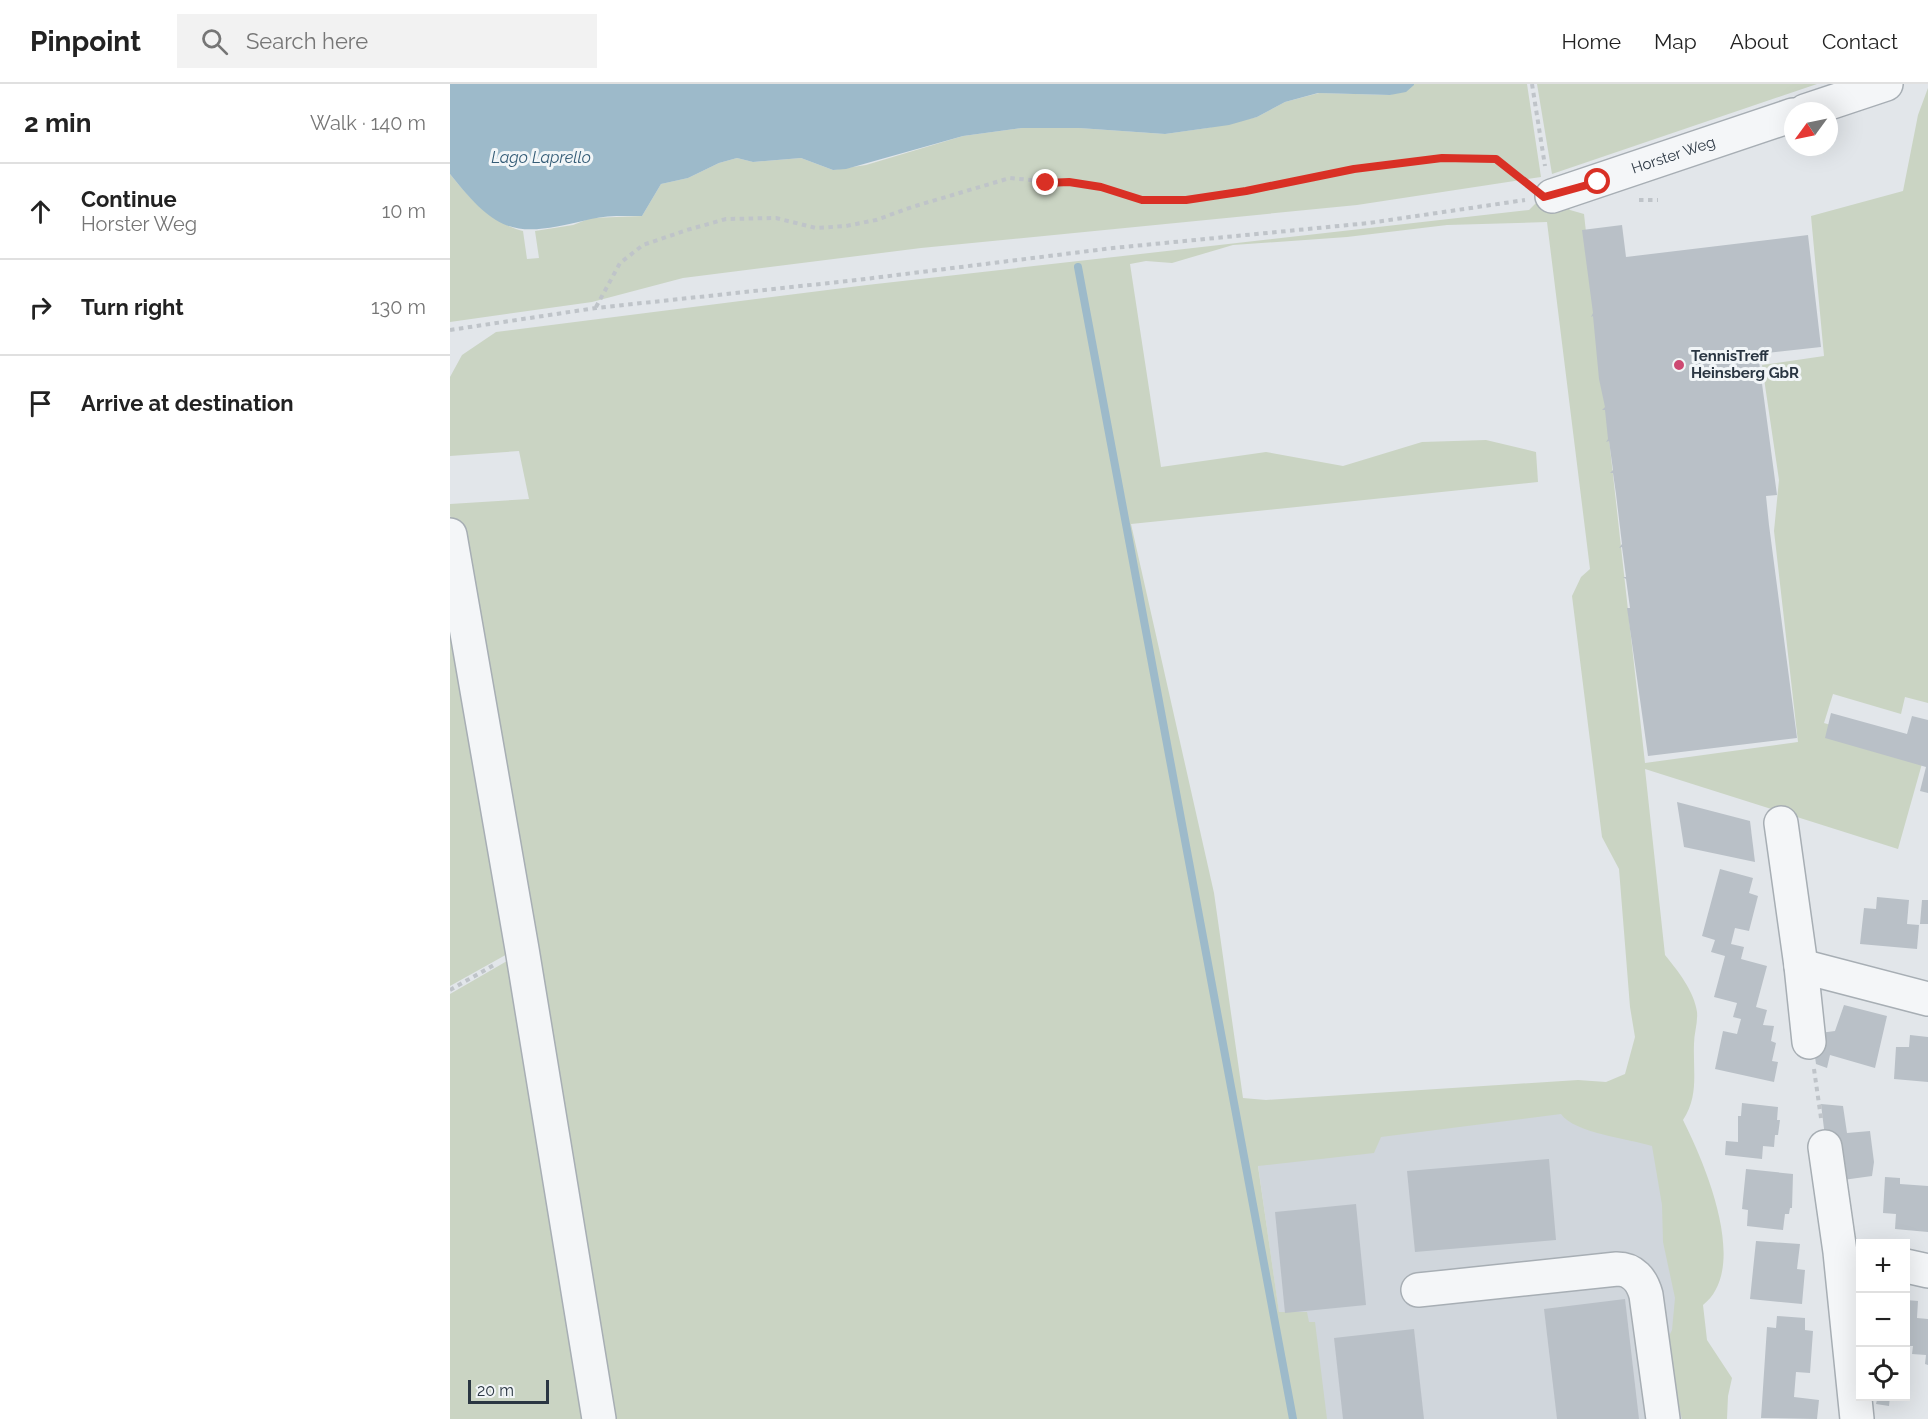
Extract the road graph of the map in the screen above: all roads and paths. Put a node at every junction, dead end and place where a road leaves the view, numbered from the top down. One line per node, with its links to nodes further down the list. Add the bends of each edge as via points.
1 (1532, 84): 5 (path)
2 (1886, 84): 3 (street)
3 (1832, 102)
4 (1784, 118): 5 (street, Horster Weg)
5 (1548, 197): 6 (path, via 1369,223 1113,248); 6 (path, via 1496,159 1442,158 1354,169 1186,200 1142,200 1101,187 1010,178 846,226 816,228 776,218 726,219 687,230 643,245 620,263)
6 (596, 308): 7 (path)
7 (450, 330)
8 (450, 535): 10 (street)
9 (1781, 823): 11 (street)
10 (522, 949): 12 (path); 20 (street)
11 (1801, 966): 13 (street); 14 (street)
12 (450, 990)
13 (1928, 999)
14 (1809, 1042): 15 (path)
15 (1826, 1147): 16 (street)
16 (1850, 1255): 22 (street)
17 (1910, 1267): 18 (street)
18 (1928, 1271)
19 (1418, 1290): 21 (street, via 1617,1269 1632,1273 1639,1278 1646,1295)
20 (599, 1419)
21 (1663, 1419)
22 (1857, 1419)

